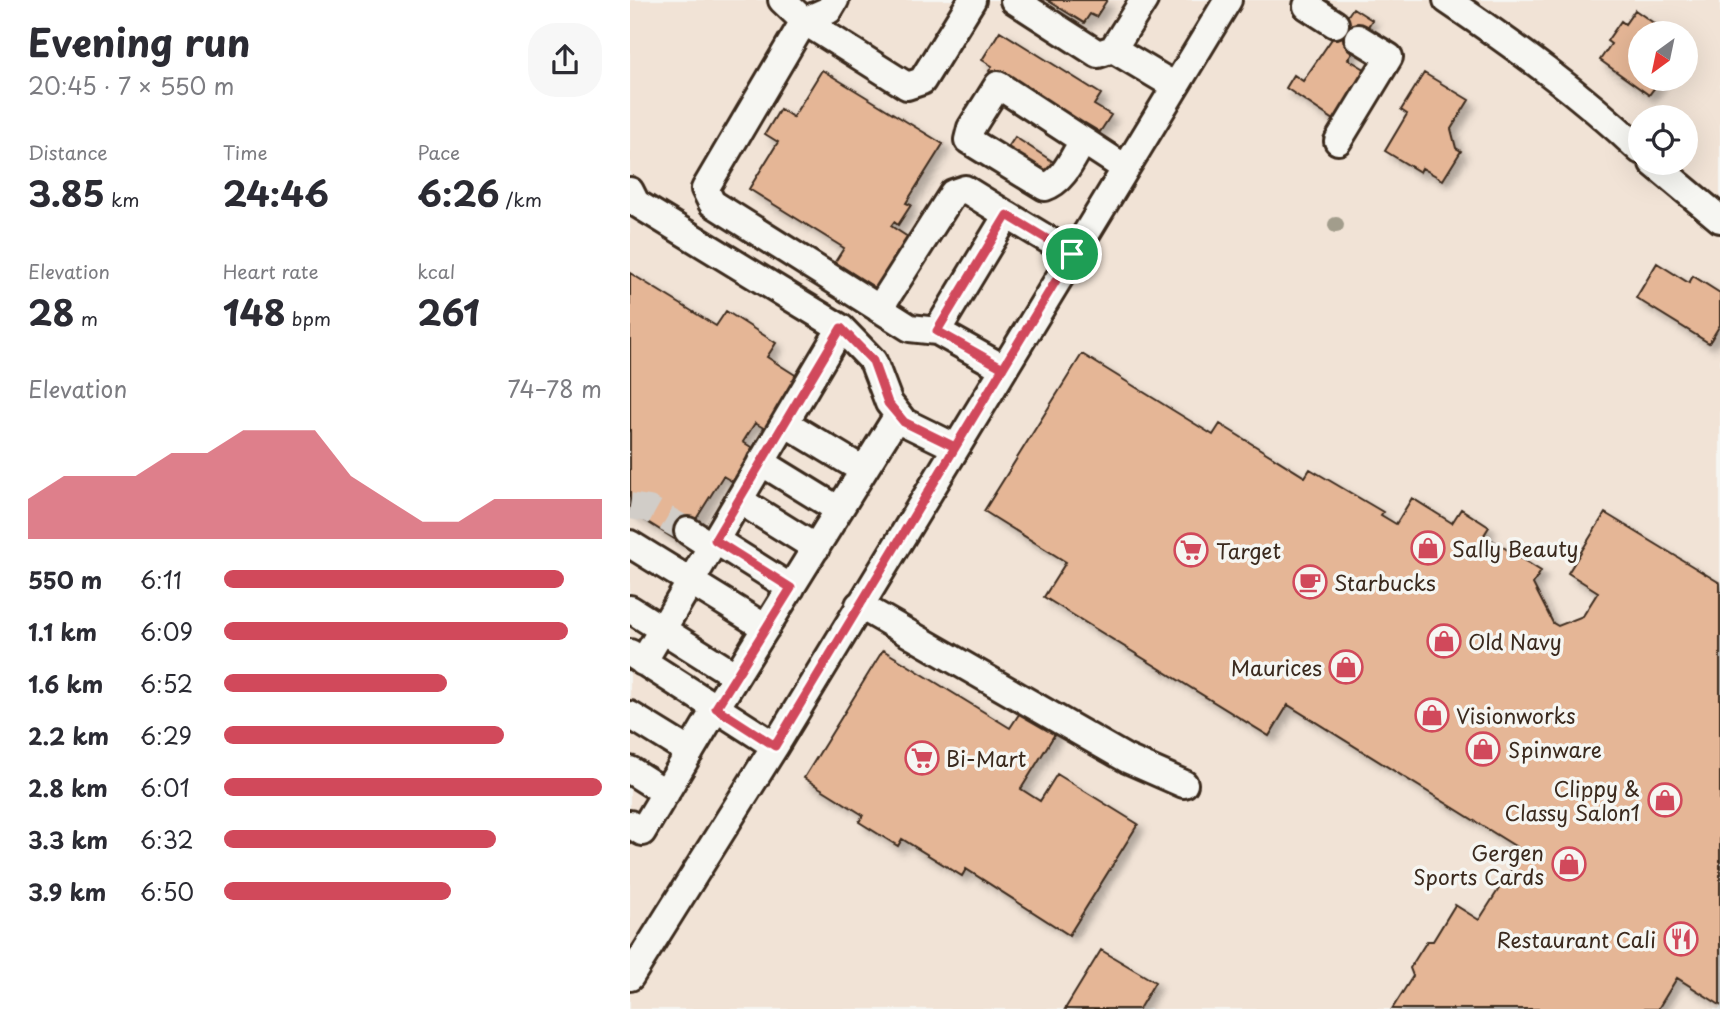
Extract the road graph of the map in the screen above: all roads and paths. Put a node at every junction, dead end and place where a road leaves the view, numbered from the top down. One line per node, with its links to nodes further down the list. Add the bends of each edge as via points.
1 (782, 0): 9 (street)
2 (835, 0): 9 (street, via 829,10)
3 (972, 0): 9 (street, via 922,81 907,86)
4 (1014, 0): 12 (street, via 1098,54)
5 (1144, 0): 12 (street)
6 (1228, 0): 13 (street)
7 (1447, 0): 14 (street, via 1593,105)
8 (1307, 6): 10 (street)
9 (804, 21): 23 (street, via 705,190 712,203)
10 (1335, 24)
11 (1357, 38): 16 (street, via 1389,57)
12 (1113, 49): 13 (street)
13 (1175, 86): 17 (street)
14 (1628, 139)
15 (1083, 141): 15 (street, via 998,85 968,140 1045,187 1062,175); 17 (street)
16 (1338, 141)
17 (1125, 168): 22 (street)
18 (1667, 175): 21 (street)
19 (630, 191): 24 (street, via 636,203)
20 (1007, 215): 22 (street); 23 (street, via 965,189 953,193); 25 (street)
21 (1720, 219)
22 (1072, 254): 26 (street)
23 (879, 309): 25 (street, via 910,328)
24 (841, 328): 27 (street, via 873,361 888,403); 28 (street)
25 (937, 331): 26 (street)
26 (1003, 368): 29 (street)
27 (898, 415): 29 (street); 31 (street)
28 (785, 423): 30 (street); 31 (street)
29 (955, 447): 40 (street)
30 (761, 462): 32 (street); 33 (street)
31 (863, 470): 33 (street)
32 (739, 500): 35 (street); 37 (street)
33 (839, 510): 37 (street)
34 (688, 531): 35 (street)
35 (713, 543): 38 (street); 39 (street)
36 (630, 544): 38 (street)
37 (816, 548): 39 (street)
38 (690, 581): 42 (street); 43 (street)
39 (791, 588): 42 (street)
40 (859, 605): 48 (street); 51 (street, via 1127,759)
41 (630, 609): 43 (street)
42 (766, 628): 45 (street)
43 (662, 629): 44 (street); 45 (street)
44 (633, 656): 46 (street)
45 (736, 676): 46 (street)
46 (716, 708): 48 (street); 49 (street)
47 (630, 715): 49 (street)
48 (775, 746): 54 (street)
49 (690, 752): 52 (street)
50 (630, 770): 52 (street)
51 (1184, 784)
52 (666, 793): 53 (street, via 642,832)
53 (630, 824)
54 (630, 976)

